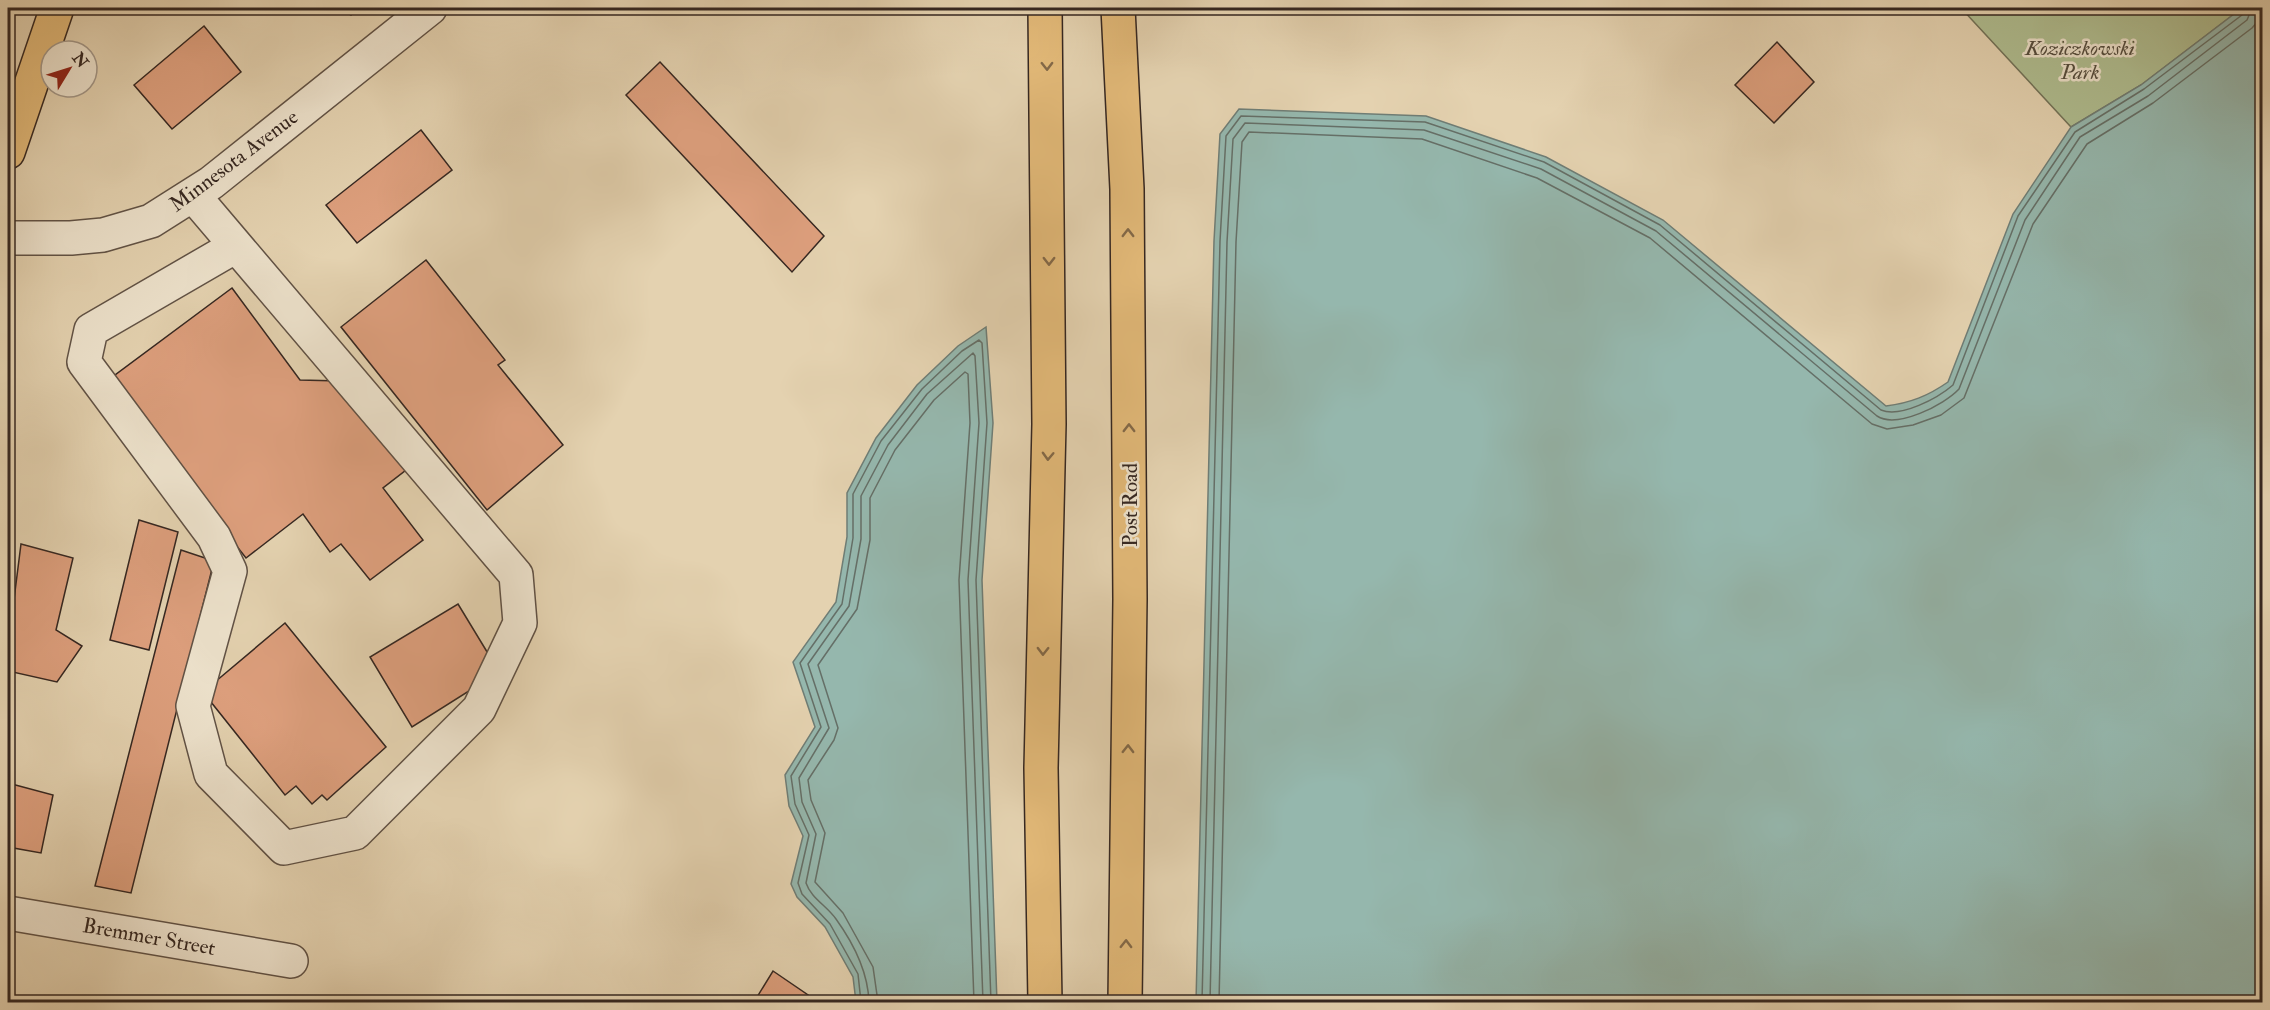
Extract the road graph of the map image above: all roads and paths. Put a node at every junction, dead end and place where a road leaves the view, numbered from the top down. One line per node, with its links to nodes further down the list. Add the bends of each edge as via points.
1 (57, 8): 5 (main road)
2 (430, 8): 6 (street, Minnesota Avenue)
3 (1046, 8): 11 (main road, one-way to 11, via 1049,424 1041,768)
4 (1118, 8): 12 (main road, Post Road, one-way to 4, via 1130,599 1128,189)
5 (8, 152)
6 (193, 195): 7 (street, Minnesota Avenue, via 151,221 103,235); 8 (street)
7 (8, 238)
8 (236, 246): 8 (street, via 516,575 520,623 479,709 355,833 284,848 211,774 193,706 230,571 214,537 84,362 91,330)
9 (8, 913): 10 (street, Bremmer Street)
10 (291, 961)
11 (1044, 1002)
12 (1125, 1002)

